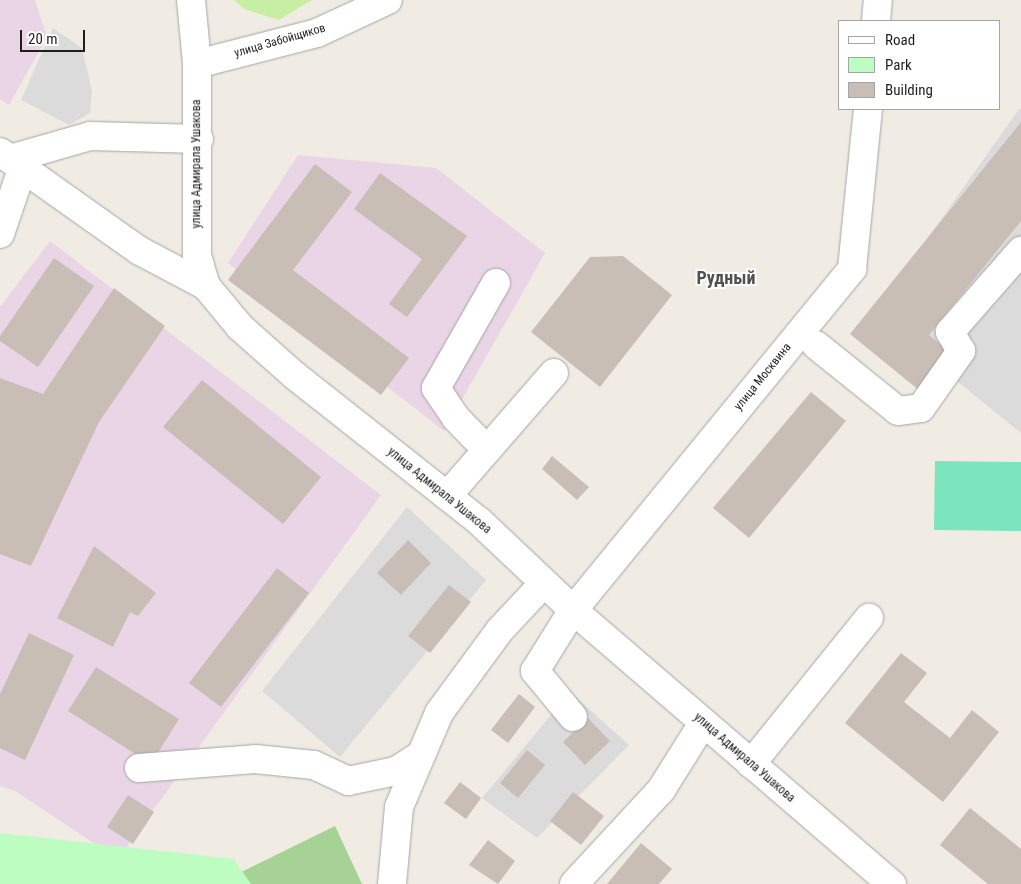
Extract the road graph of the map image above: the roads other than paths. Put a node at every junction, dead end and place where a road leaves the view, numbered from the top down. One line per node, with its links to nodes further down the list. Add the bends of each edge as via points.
1 (191, 0): 5 (street, улица Адмирала Ушакова)
2 (388, 0): 5 (street, улица Забойщиков, via 318,32)
3 (878, 0): 4 (street)
4 (876, 20)
5 (197, 64): 7 (street, улица Адмирала Ушакова)
6 (868, 110): 18 (street, улица Москвина, via 852,269)
7 (198, 139): 8 (street, via 90,136); 12 (street, улица Адмирала Ушакова, via 197,255)
8 (11, 160): 9 (street); 12 (street, via 140,251)
9 (0, 234)
10 (1021, 251): 13 (street, via 950,332 961,351 920,408 898,411)
11 (496, 283): 15 (street, via 436,388 456,418)
12 (206, 286): 16 (street, улица Адмирала Ушакова, via 240,327 287,369)
13 (816, 345)
14 (554, 374): 15 (street)
15 (487, 450): 16 (street)
16 (447, 496): 17 (street, улица Адмирала Ушакова)
17 (544, 583): 18 (street, улица Адмирала Ушакова); 22 (street, via 500,630 439,713)
18 (573, 610): 20 (street, улица Москвина, via 536,671); 21 (street, улица Адмирала Ушакова)
19 (869, 618): 23 (street)
20 (573, 717)
21 (703, 723): 23 (street, улица Адмирала Ушакова); 26 (street, via 661,790)
22 (421, 755): 24 (street, via 396,771 348,781 314,765 255,759); 25 (street, via 399,807)
23 (751, 764): 27 (street, улица Адмирала Ушакова)
24 (139, 768)
25 (392, 884)
26 (574, 884)
27 (892, 884)

